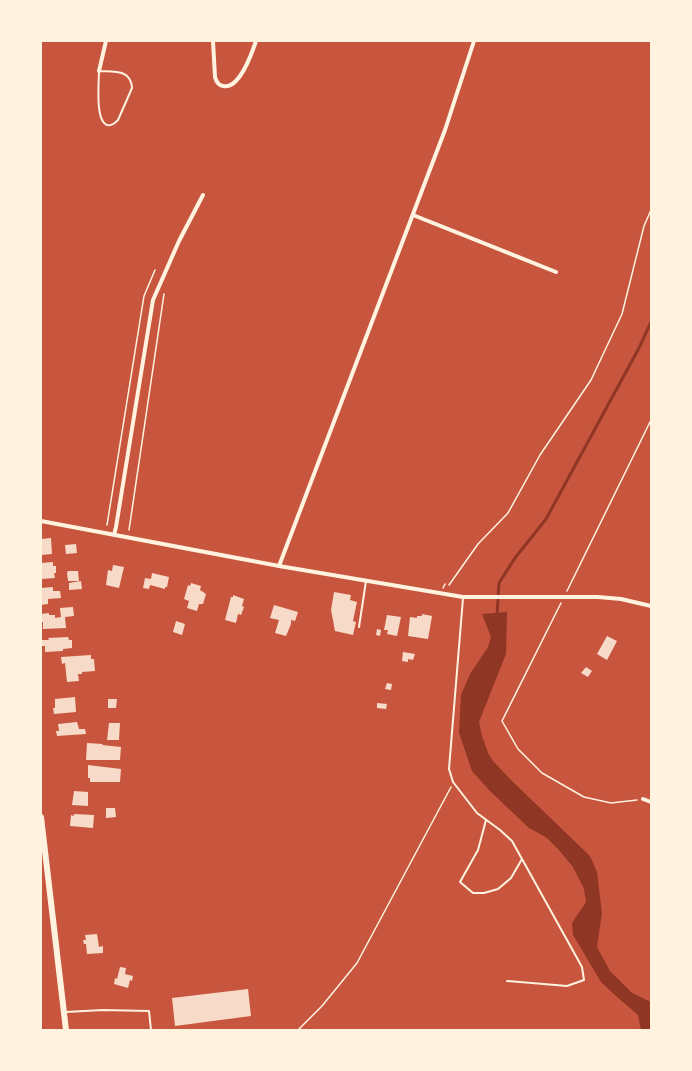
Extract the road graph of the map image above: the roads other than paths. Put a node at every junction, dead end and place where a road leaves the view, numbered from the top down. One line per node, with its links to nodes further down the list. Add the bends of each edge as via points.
1 (106, 41): 5 (street)
2 (213, 41): 3 (street, via 216,82 230,86 243,71)
3 (256, 41)
4 (474, 41): 7 (street, via 445,130)
5 (99, 71): 5 (lane, via 100,117 106,124 115,124 132,88 131,82 129,77 122,73)
6 (203, 195): 10 (street, via 153,300)
7 (413, 215): 8 (street); 11 (street)
8 (556, 272)
9 (41, 521): 10 (street)
10 (114, 535): 11 (street)
11 (279, 566): 12 (street)
12 (366, 581): 13 (street); 15 (lane)
13 (463, 597): 14 (street, via 565,596 606,598); 19 (lane, via 449,769 453,782 477,813)
14 (651, 606)
15 (359, 627)
16 (643, 799): 17 (street)
17 (651, 802)
18 (41, 817): 22 (main road)
19 (486, 820): 20 (lane, via 512,841); 20 (lane, via 478,850 460,882 472,893 498,889 511,878)
20 (522, 859): 21 (lane, via 580,962 584,980 566,986)
21 (507, 982)
22 (65, 1012): 23 (main road); 24 (lane, via 149,1011)
23 (66, 1030)
24 (151, 1030)

